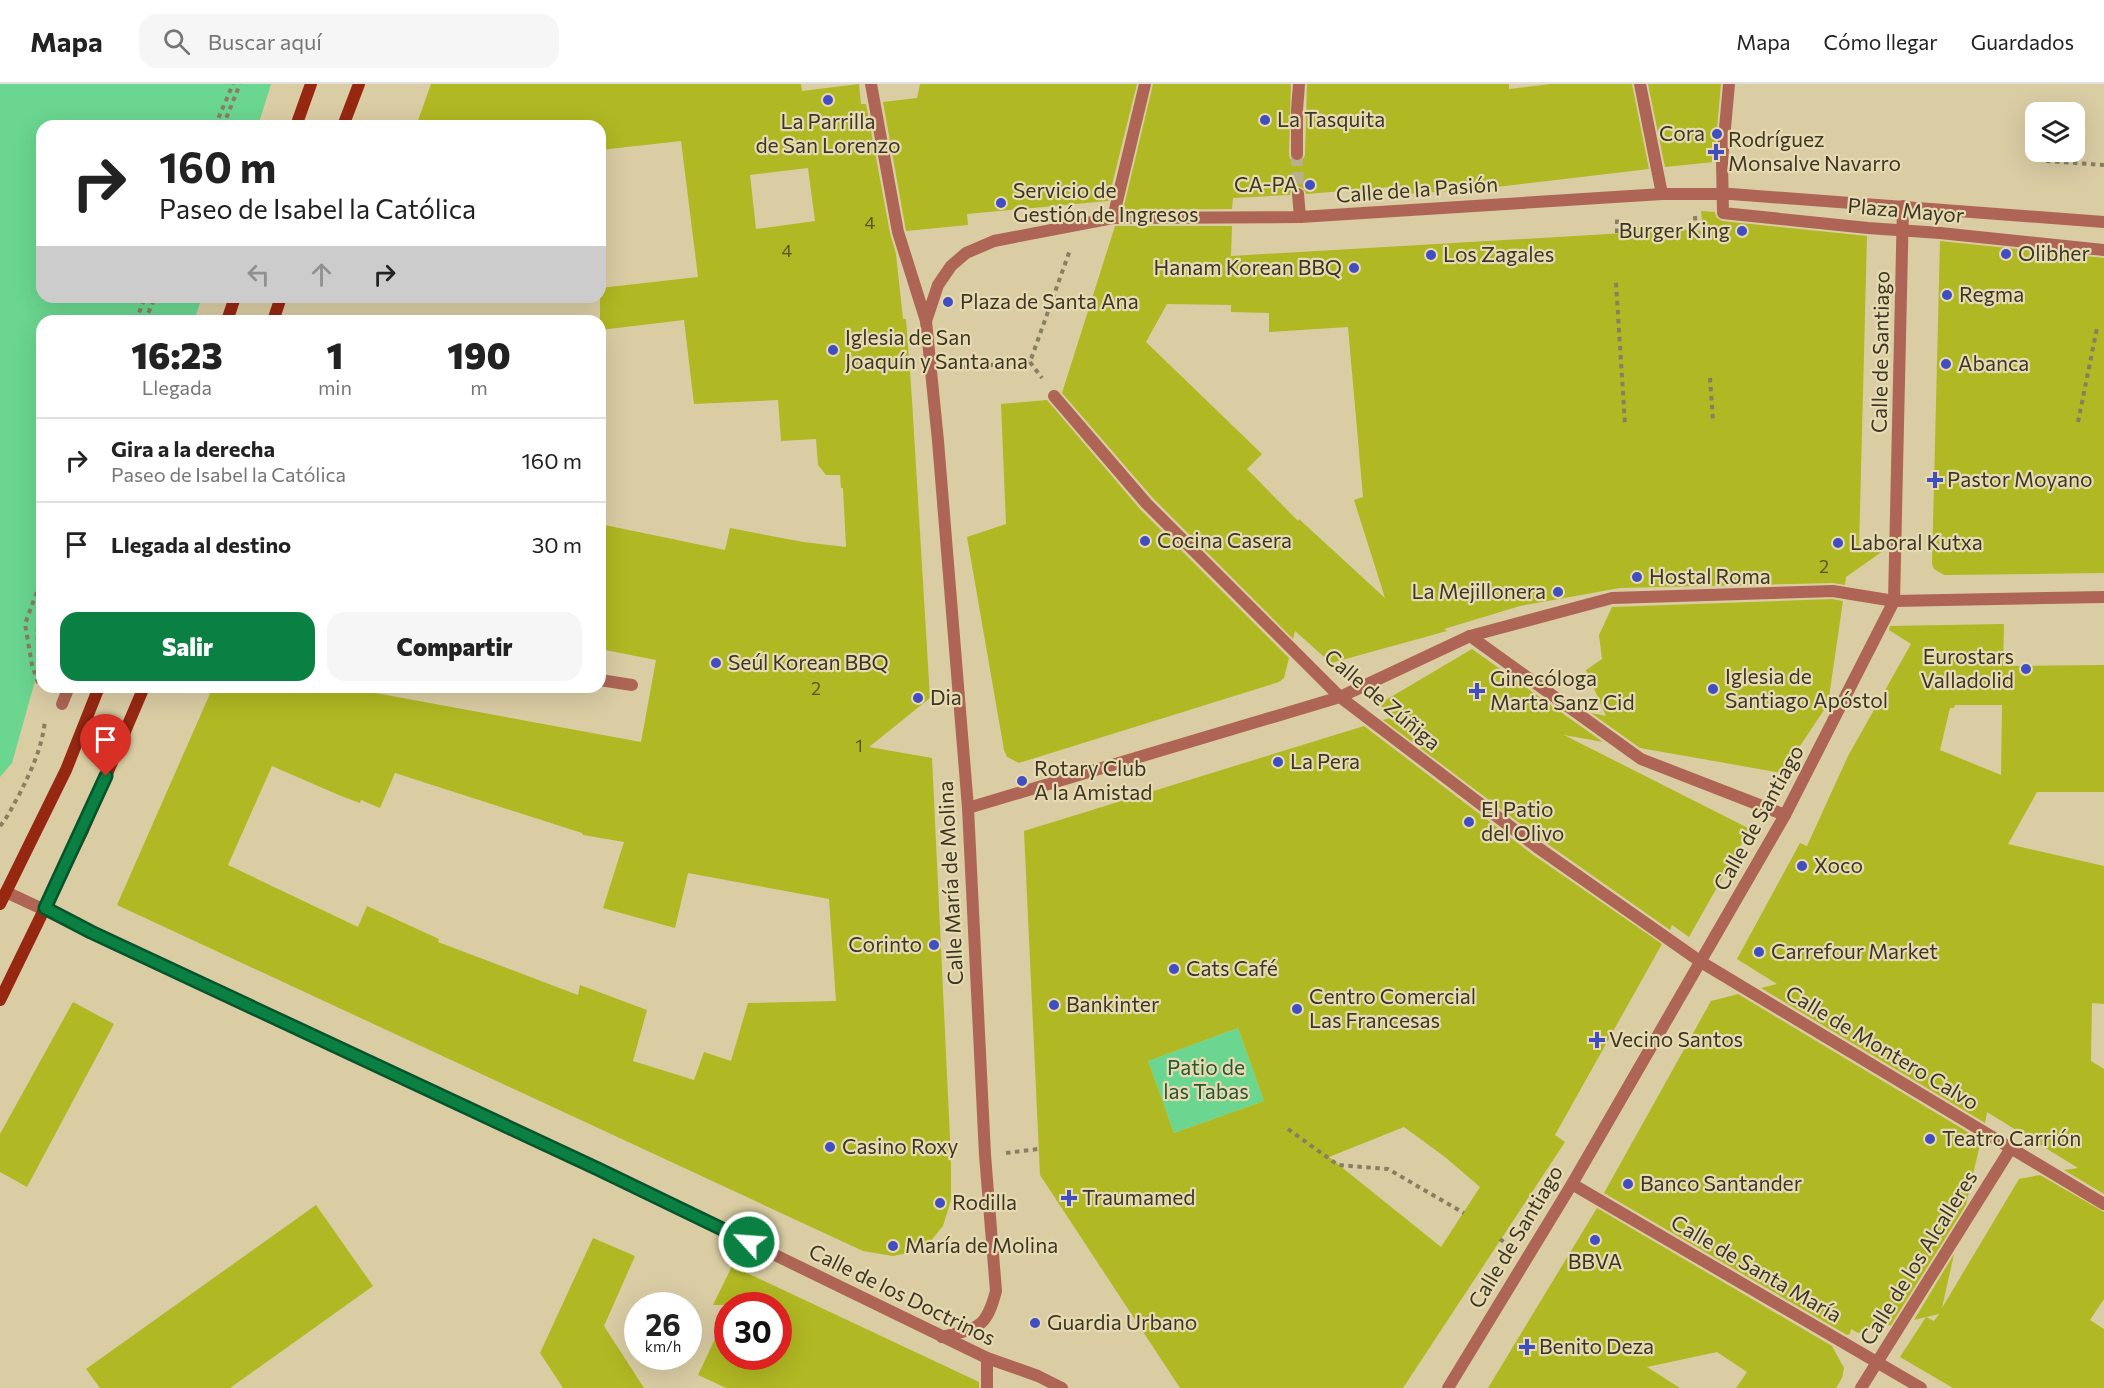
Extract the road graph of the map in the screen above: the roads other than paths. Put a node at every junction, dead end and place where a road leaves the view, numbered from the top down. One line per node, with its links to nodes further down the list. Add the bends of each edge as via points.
1 (311, 84): 8 (main road)
2 (359, 84): 9 (main road)
3 (871, 84): 20 (street, via 898,232)
4 (1146, 84): 16 (street)
5 (1299, 84): 10 (street)
6 (1640, 84): 11 (street)
7 (1729, 84): 12 (street)
8 (298, 120)
9 (345, 120)
10 (1297, 154)
11 (1662, 194): 12 (street, Calle de la Pasión); 15 (street, Calle de la Pasión)
12 (1722, 194): 14 (street, Plaza Mayor); 18 (street, Plaza Mayor, via 1723,213)
13 (1298, 195): 15 (street)
14 (1903, 206): 17 (street, Plaza Mayor); 18 (street, Calle de Santiago)
15 (1300, 217): 16 (street, Calle de la Pasión)
16 (1113, 218): 20 (street, via 994,241 966,253 938,285)
17 (2104, 222)
18 (1903, 231): 19 (street, Plaza Mayor); 23 (street, Calle de Santiago)
19 (2104, 250)
20 (926, 321): 32 (street, Calle María de Molina)
21 (1054, 396): 30 (street, Calle de Zúñiga, via 1146,503)
22 (2104, 597): 23 (street)
23 (1894, 601): 24 (street, via 1833,591 1612,598); 33 (street, Calle de Santiago)
24 (1470, 636): 30 (street); 33 (street, via 1641,759)
25 (606, 681): 26 (street)
26 (632, 685)
27 (67, 693): 31 (street)
28 (97, 693): 34 (main road, via 66,770)
29 (141, 693): 36 (main road)
30 (1340, 697): 32 (street); 37 (street, Calle de Zúñiga, via 1537,848)
31 (62, 704)
32 (968, 807): 42 (street, Calle María de Molina, via 985,1155 996,1291 991,1311 981,1325)
33 (1785, 815): 37 (street, Calle de Santiago)
34 (3, 891): 35 (main road); 36 (street, Calle de los Doctrinos)
35 (0, 904)
36 (45, 908): 38 (main road); 42 (street, Calle de los Doctrinos, via 598,1169)
37 (1701, 962): 39 (street, Calle de Montero Calvo); 40 (street, Calle de Santiago)
38 (0, 1000)
39 (2011, 1148): 41 (street, Calle de Montero Calvo); 44 (street, Calle de los Alcalleres)
40 (1572, 1184): 44 (street, Calle de Santa María); 47 (street, Calle de Santiago)
41 (2104, 1204)
42 (942, 1337): 43 (street, Calle de los Doctrinos)
43 (987, 1358): 45 (street); 46 (street, Calle de los Doctrinos)
44 (1877, 1362): 48 (street, Calle de los Alcalleres); 49 (street, Calle de Santa María)
45 (987, 1388)
46 (1062, 1388)
47 (1448, 1388)
48 (1861, 1388)
49 (1921, 1388)

